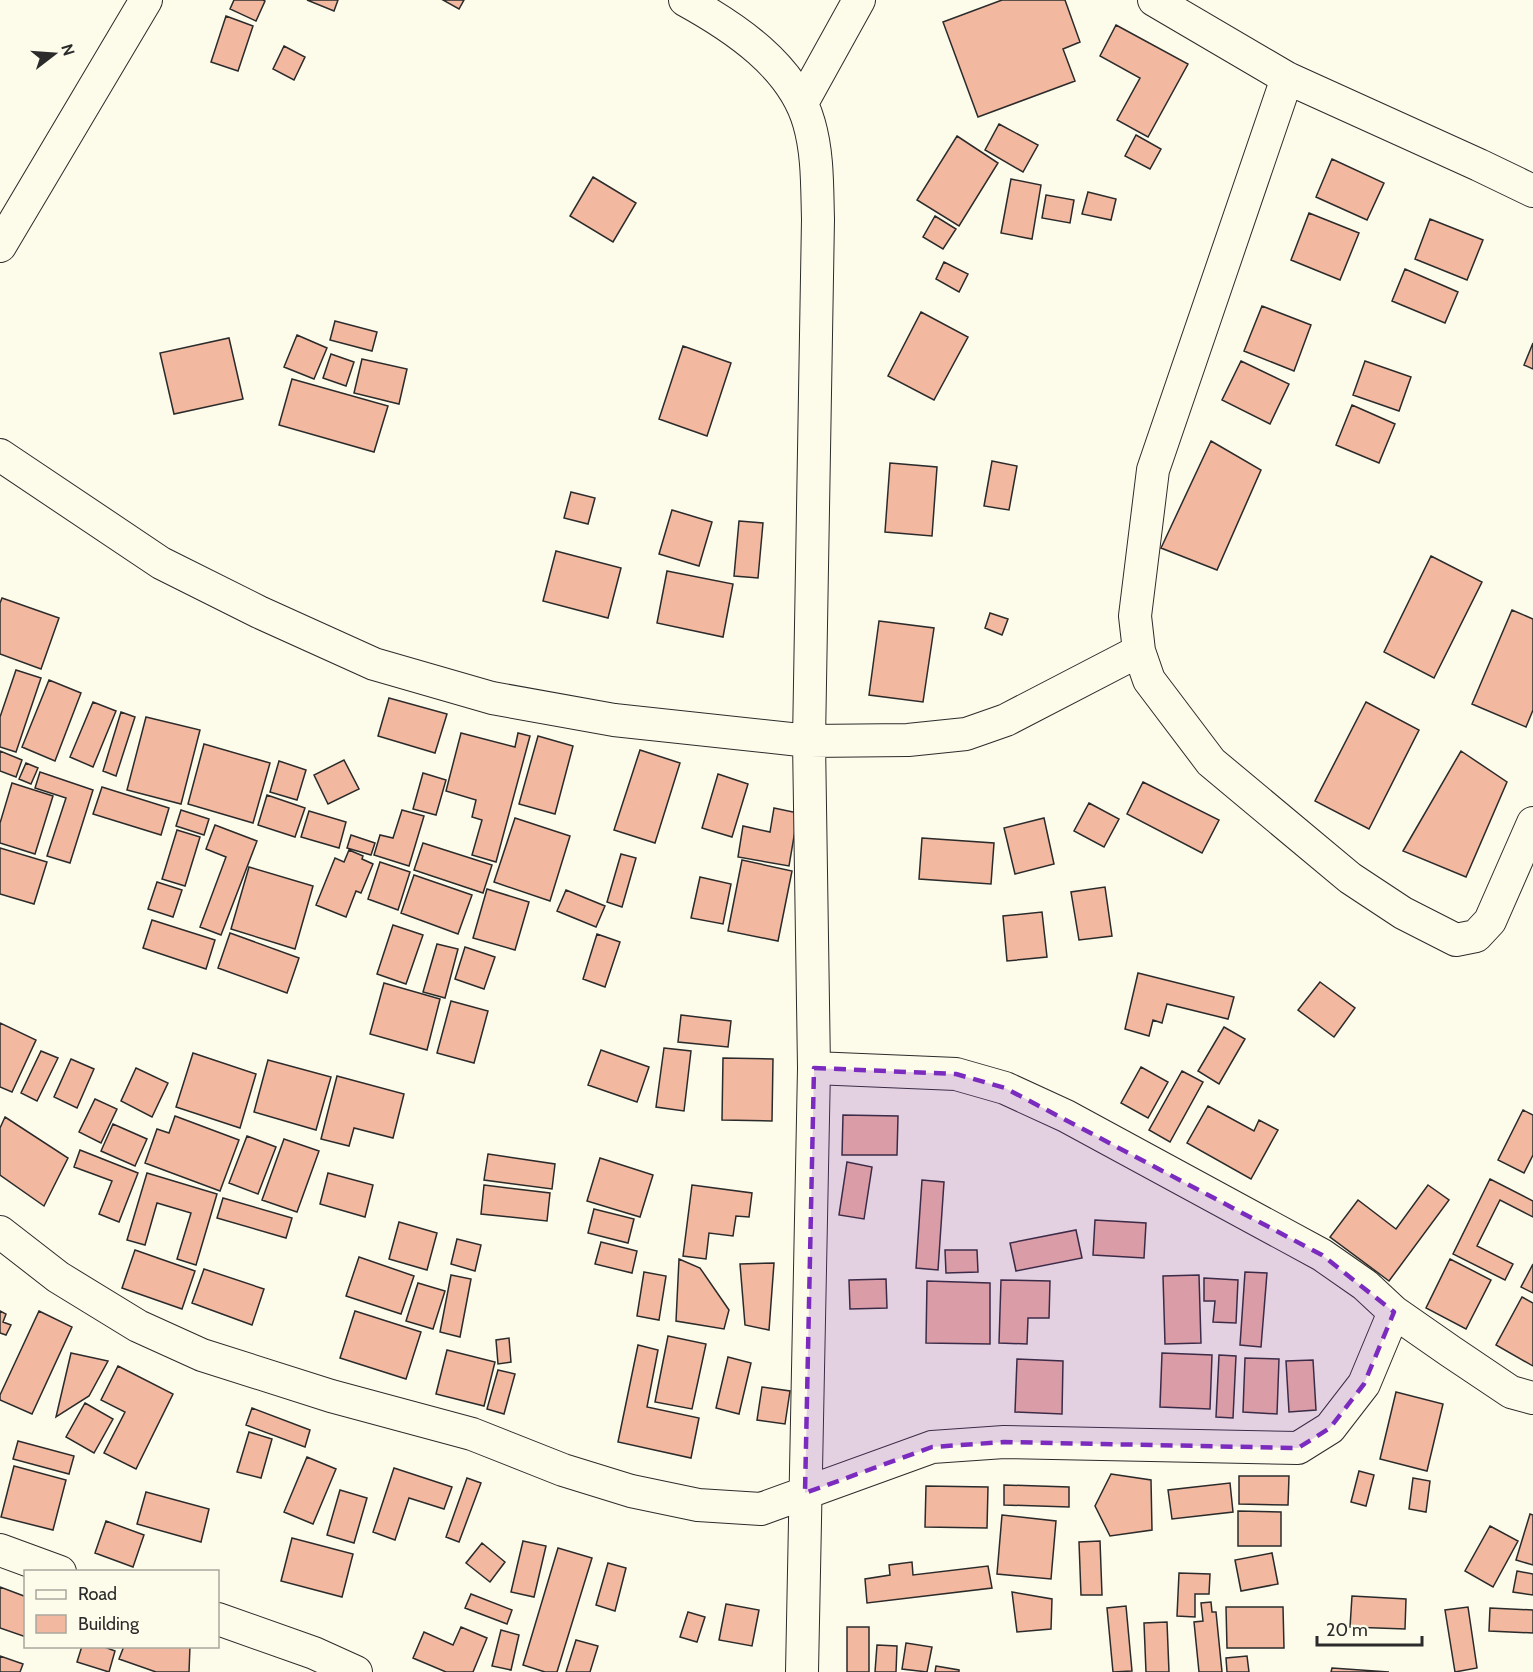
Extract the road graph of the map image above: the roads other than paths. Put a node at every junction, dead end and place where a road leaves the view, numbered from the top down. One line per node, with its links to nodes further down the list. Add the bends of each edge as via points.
1 (146, 0): 8 (street)
2 (685, 0): 6 (street, via 754,44)
3 (859, 0): 6 (street)
4 (1154, 0): 5 (street)
5 (1287, 78): 7 (street); 10 (street, via 1154,470 1135,616)
6 (802, 103): 11 (street, via 816,160 818,219)
7 (1533, 191)
8 (0, 246)
9 (0, 455): 11 (street, via 161,563 374,664 492,698 603,718)
10 (1139, 651): 11 (street, via 1006,720 966,734 908,740); 12 (street, via 1149,680 1211,762 1350,878 1403,913 1455,940 1476,936 1490,921)
11 (808, 741): 13 (street)
12 (1533, 823)
13 (814, 1068): 15 (street, via 956,1074 1005,1088 1066,1116 1322,1255 1365,1285); 17 (street)
14 (0, 1232): 17 (street, via 68,1284 138,1326 202,1355 331,1396 472,1434 563,1470 631,1491 698,1505 761,1509)
15 (1394, 1312): 16 (street, via 1510,1392); 17 (street, via 1364,1384 1330,1428 1298,1448 1004,1442 932,1447)
16 (1533, 1398)
17 (805, 1493): 22 (street)
18 (0, 1550): 19 (street)
19 (55, 1570)
20 (219, 1619): 21 (street)
21 (356, 1672)
22 (802, 1672)

